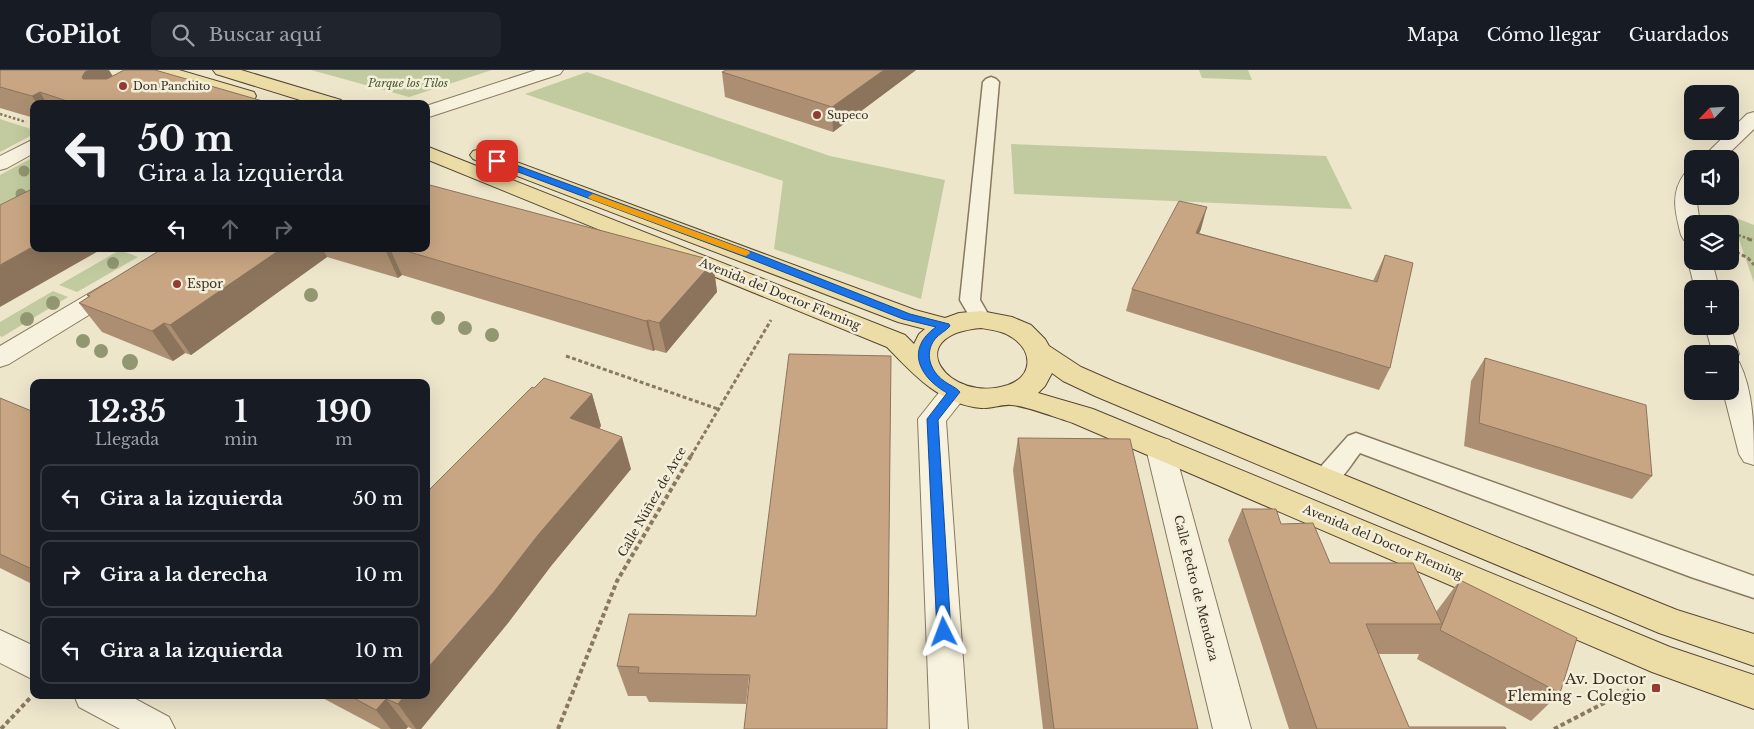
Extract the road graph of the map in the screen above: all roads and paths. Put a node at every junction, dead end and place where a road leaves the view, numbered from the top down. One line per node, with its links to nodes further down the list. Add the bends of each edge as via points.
1 (222, 70): 6 (main road)
2 (554, 70): 7 (street)
3 (159, 74): 5 (main road)
4 (991, 82): 22 (lane, via 970,300)
5 (258, 100)
6 (321, 100)
7 (430, 111)
8 (0, 114): 10 (path)
9 (1753, 121): 13 (street)
10 (30, 123)
11 (430, 136): 23 (main road, Avenida del Doctor Fleming, via 907,316)
12 (30, 147): 15 (street)
13 (1721, 150)
14 (430, 154): 21 (main road, Avenida del Doctor Fleming)
15 (0, 164)
16 (1739, 235): 17 (path)
17 (1754, 240)
18 (1739, 254): 19 (path)
19 (1754, 265)
20 (132, 279): 26 (street)
21 (785, 296): 27 (main road, Avenida del Doctor Fleming, via 896,341); 31 (path, Calle Núñez de Arce)
22 (981, 319): 23 (main road); 24 (main road, via 1018,329)
23 (945, 326): 27 (main road, via 925,346 924,360)
24 (1039, 352): 29 (main road, via 1041,366 1037,378); 34 (main road, via 1072,374)
25 (566, 356): 31 (path)
26 (0, 358)
27 (928, 372): 28 (main road, via 939,384)
28 (954, 392): 29 (main road, via 973,398 993,399); 46 (street, via 932,419)
29 (1011, 395): 32 (main road, Avenida del Doctor Fleming, via 1083,416)
30 (1739, 400): 33 (street)
31 (718, 408): 45 (path, Calle Núñez de Arce, via 617,582)
32 (1160, 448): 40 (main road, Avenida del Doctor Fleming, via 1664,661); 47 (street, Calle Pedro de Mendoza)
33 (1754, 454)
34 (1325, 478): 35 (lane, via 1356,442); 37 (main road, via 1671,623)
35 (1754, 587)
36 (0, 645): 38 (street)
37 (1754, 650)
38 (30, 662)
39 (1629, 690): 48 (path)
40 (1754, 692)
41 (30, 698): 43 (path)
42 (100, 699): 44 (street)
43 (0, 729)
44 (156, 729)
45 (558, 729)
46 (949, 729)
47 (1232, 729)
48 (1554, 729)

